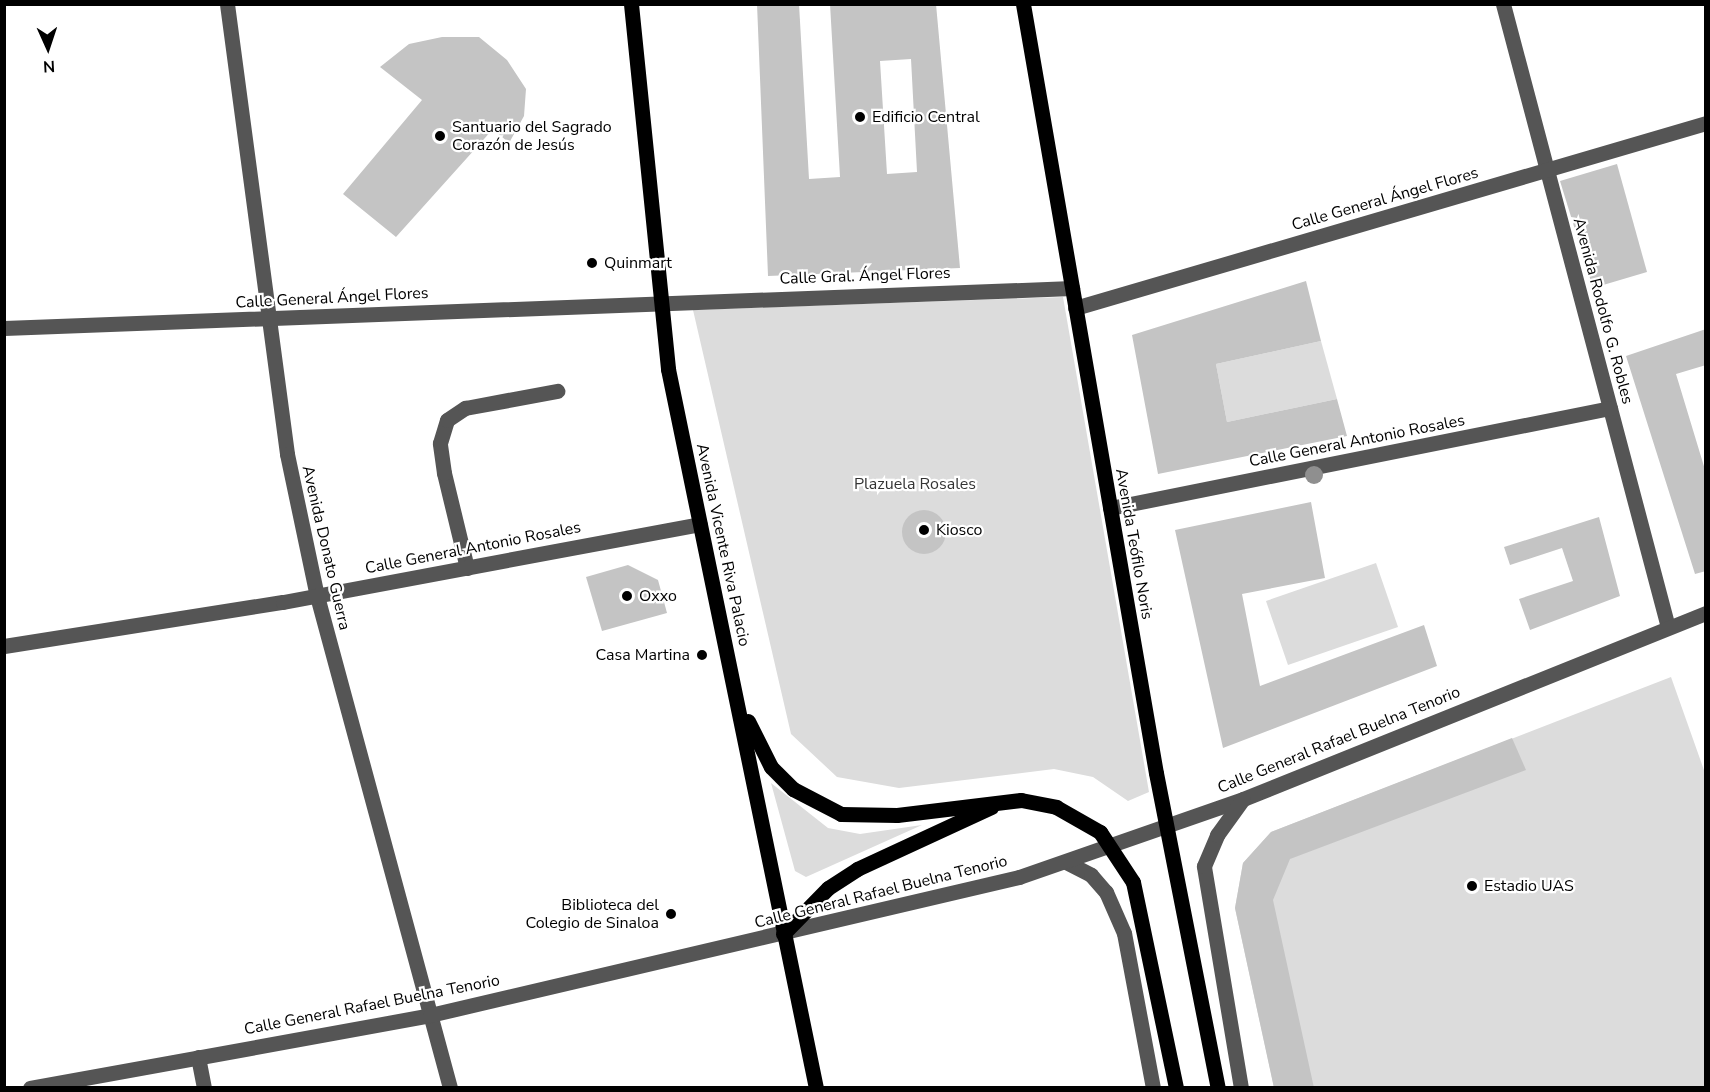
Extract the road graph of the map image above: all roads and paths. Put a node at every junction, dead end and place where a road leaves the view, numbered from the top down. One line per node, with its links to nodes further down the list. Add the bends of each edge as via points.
1 (227, 4): 10 (street, Avenida Donato Guerra)
2 (631, 4): 8 (main road, Avenida Vicente Riva Palacio)
3 (1023, 4): 7 (main road, Avenida Teófilo Noris)
4 (1503, 4): 6 (street, Avenida Rodolfo G. Robles)
5 (1706, 123): 6 (street, Calle General Ángel Flores)
6 (1547, 171): 9 (street, Calle General Ángel Flores); 13 (street, Avenida Rodolfo G. Robles)
7 (1072, 288): 8 (street, Calle Gral. Ángel Flores); 9 (main road, Avenida Teófilo Noris)
8 (660, 300): 10 (street, Calle General Ángel Flores); 15 (main road, Avenida Vicente Riva Palacio, via 668,369)
9 (1075, 308): 14 (main road, Avenida Teófilo Noris)
10 (269, 319): 11 (street, Calle General Ángel Flores); 17 (street, Avenida Donato Guerra, via 287,454)
11 (4, 328)
12 (557, 391): 16 (street, via 465,408 447,420 440,443 444,473)
13 (1610, 408): 14 (street, Calle General Antonio Rosales); 19 (street, Avenida Rodolfo G. Robles)
14 (1110, 508): 34 (main road, Avenida Teófilo Noris, via 1156,773)
15 (700, 524): 16 (street, Calle General Antonio Rosales); 21 (main road, Avenida Vicente Riva Palacio)
16 (467, 568): 17 (street, Calle General Antonio Rosales)
17 (317, 596): 20 (street, Calle General Antonio Rosales); 26 (street, Avenida Donato Guerra)
18 (1706, 613): 19 (street, Calle General Rafael Buelna Tenorio)
19 (1668, 627): 22 (street, Calle General Rafael Buelna Tenorio)
20 (4, 646)
21 (733, 676): 23 (main road, via 771,767 793,789 841,814 897,815); 25 (main road, Avenida Vicente Riva Palacio)
22 (1243, 799): 24 (street, Calle General Rafael Buelna Tenorio); 35 (street, via 1217,834 1204,866)
23 (1005, 800): 25 (main road, via 857,869 828,888); 33 (main road, via 1056,807 1100,832 1127,867 1146,932)
24 (1066, 862): 25 (street, Calle General Rafael Buelna Tenorio); 32 (street, via 1091,875 1106,892 1124,933)
25 (783, 934): 26 (street, Calle General Rafael Buelna Tenorio); 31 (main road, Avenida Vicente Riva Palacio)
26 (430, 1015): 27 (street, Calle General Rafael Buelna Tenorio); 30 (street, Avenida Donato Guerra)
27 (198, 1057): 28 (street, Calle General Rafael Buelna Tenorio); 29 (street)
28 (30, 1088)
29 (204, 1088)
30 (450, 1088)
31 (816, 1088)
32 (1153, 1088)
33 (1176, 1088)
34 (1218, 1088)
35 (1241, 1088)

